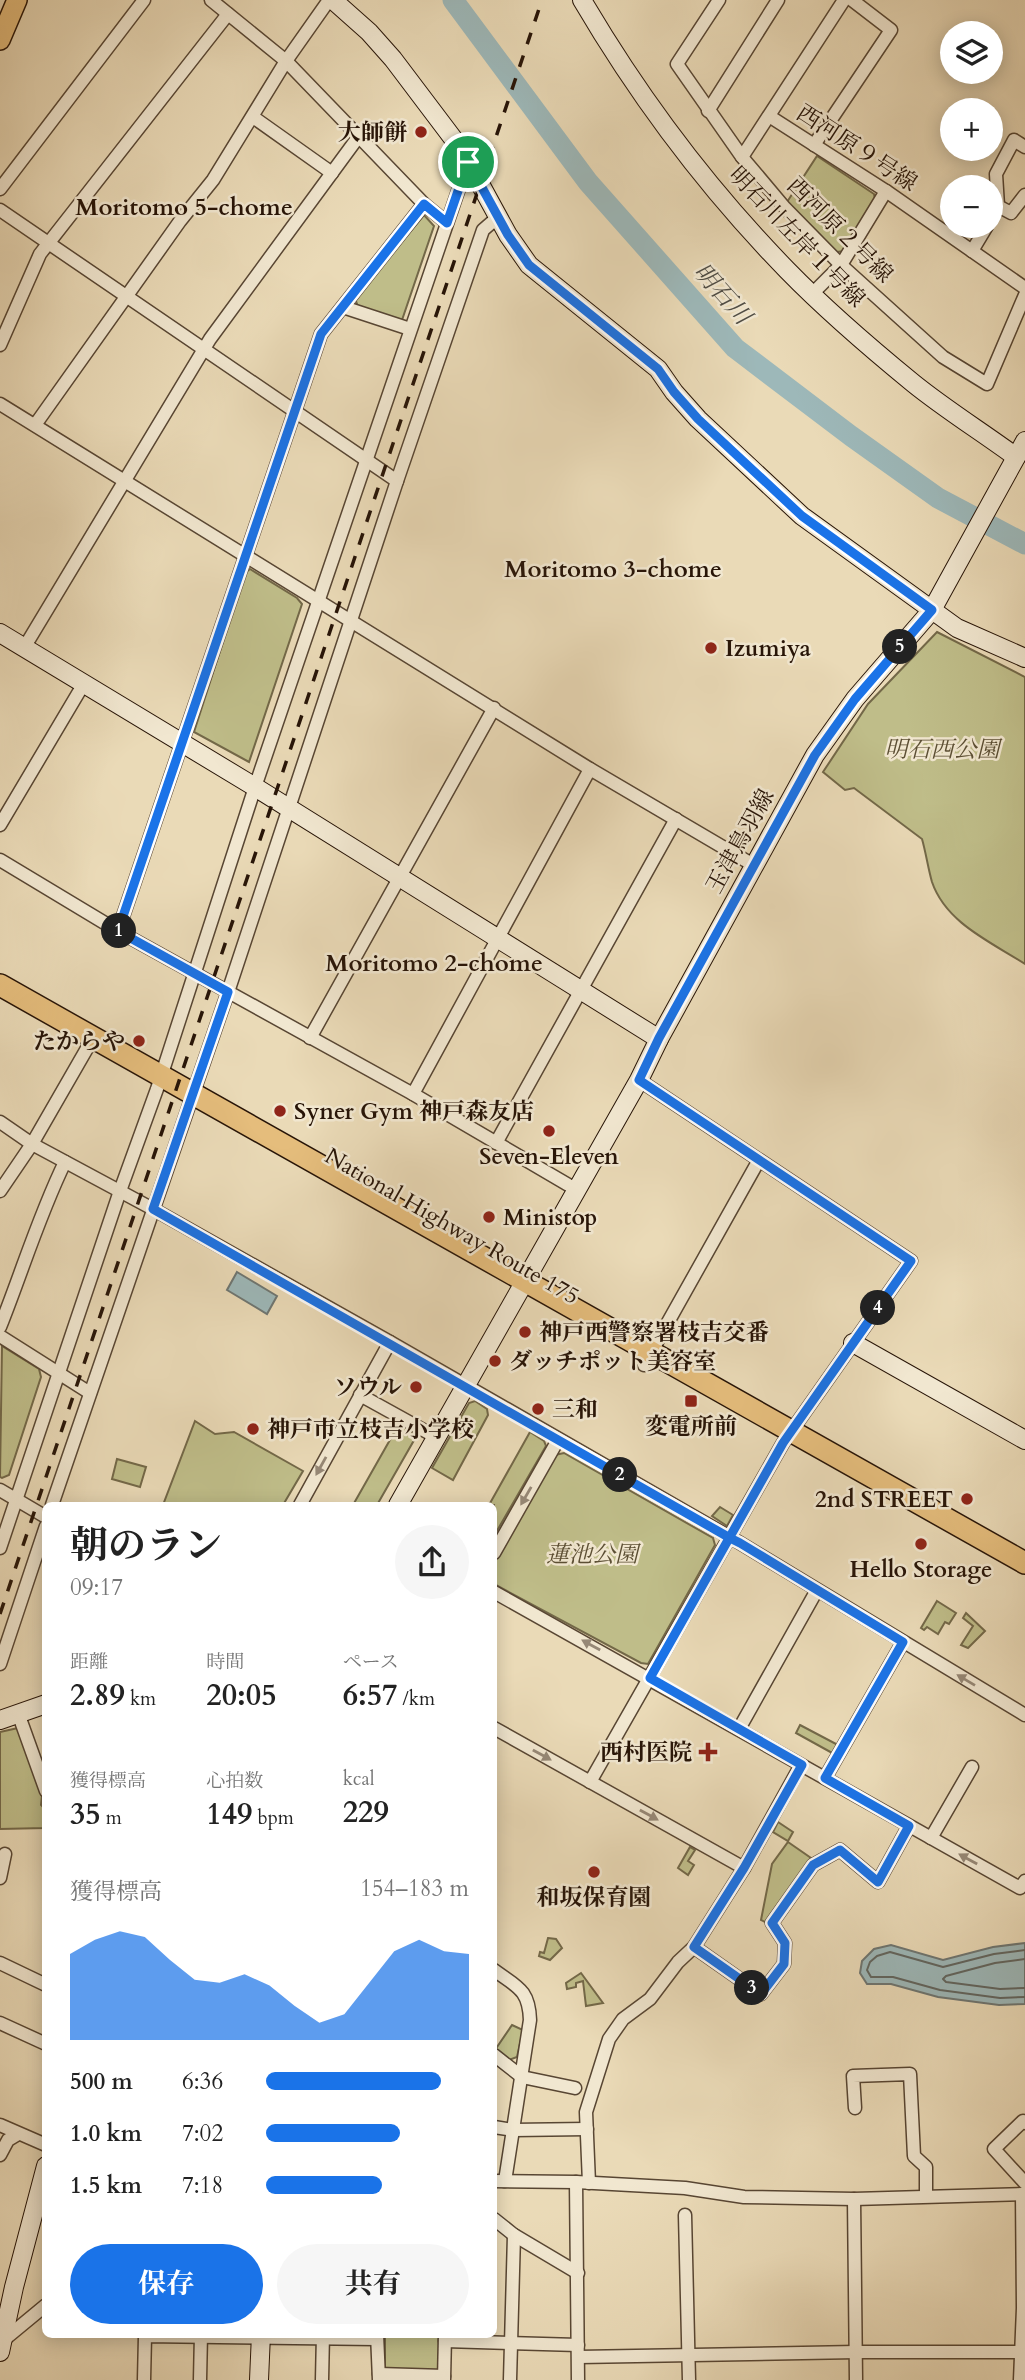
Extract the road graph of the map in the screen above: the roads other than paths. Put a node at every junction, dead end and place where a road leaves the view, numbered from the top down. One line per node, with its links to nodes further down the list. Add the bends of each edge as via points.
1 (17, 0): 11 (main road)
2 (144, 0): 23 (street)
3 (211, 0): 10 (street)
4 (331, 0): 12 (street); 20 (street, via 393,59)
5 (582, 0): 36 (street, 明石川左岸１号線, via 653,110 723,199)
6 (719, 0): 13 (street, 西河原２号線, via 677,64)
7 (778, 0): 13 (street)
8 (844, 0): 14 (street)
9 (852, 0): 17 (street, via 891,30)
10 (228, 14): 12 (street); 32 (street)
11 (0, 40)
12 (286, 61): 15 (street); 16 (street)
13 (708, 111): 19 (street, 西河原２号線)
14 (769, 116): 17 (street, 西河原９号線); 19 (street)
15 (253, 117): 21 (street); 38 (street)
16 (359, 136): 21 (street); 26 (street)
17 (814, 145): 24 (street, 西河原９号線)
18 (1025, 147): 22 (street, via 1014,139)
19 (742, 157): 34 (street, 西河原２号線)
20 (468, 162): 29 (street); 30 (street)
21 (332, 173): 42 (street)
22 (996, 175)
23 (0, 189)
24 (886, 191): 33 (street, 西河原９号線); 34 (street)
25 (1025, 195): 28 (street, via 1011,213)
26 (424, 204): 30 (street); 39 (street)
27 (0, 209): 32 (street)
28 (1003, 209)
29 (498, 217): 49 (street, via 483,230); 52 (street, via 529,265 658,369 698,419 802,516)
30 (447, 223): 40 (street)
31 (980, 238): 33 (street)
32 (48, 243): 38 (street); 41 (street)
33 (972, 251): 35 (street, 西河原９号線)
34 (841, 265): 36 (street); 37 (street, 西河原２号線, via 943,357 987,384)
35 (1025, 288)
36 (812, 294): 46 (street, 明石川左岸１号線, via 915,385)
37 (1025, 295)
38 (127, 297): 42 (street); 45 (street)
39 (343, 307): 40 (street); 44 (street, via 321,334)
40 (410, 329): 47 (street)
41 (0, 345)
42 (205, 351): 44 (street); 48 (street)
43 (0, 404): 45 (street)
44 (296, 412): 47 (street); 50 (street)
45 (35, 425): 48 (street)
46 (1022, 453): 52 (street, 玉津鳥羽線)
47 (365, 461): 49 (street); 51 (street)
48 (126, 480): 50 (street); 55 (street)
49 (397, 481): 53 (street)
50 (247, 556): 51 (street); 59 (street)
51 (318, 600): 53 (street); 61 (street)
52 (932, 610): 56 (street, via 957,628); 66 (street, 玉津鳥羽線, via 834,726)
53 (351, 620): 58 (street); 62 (street)
54 (0, 633): 55 (street)
55 (24, 648): 57 (street)
56 (1025, 658)
57 (83, 685): 59 (street); 64 (street)
58 (494, 708): 60 (street); 67 (street)
59 (181, 744): 61 (street); 68 (street)
60 (590, 769): 63 (street); 69 (street)
61 (255, 787): 62 (street); 70 (street)
62 (289, 809): 67 (street); 73 (street)
63 (676, 819): 66 (street); 72 (street)
64 (0, 825)
65 (0, 860): 68 (street)
66 (755, 866): 76 (street, 玉津鳥羽線)
67 (398, 877): 69 (street); 75 (street)
68 (118, 931): 70 (street)
69 (497, 939): 72 (street); 80 (street)
70 (195, 974): 73 (street); 79 (street)
71 (0, 985): 77 (highway, National Highway Route 175)
72 (581, 990): 76 (street); 83 (street)
73 (228, 992): 75 (street); 81 (street)
74 (0, 1001): 77 (highway, National Highway Route 175)
75 (310, 1038): 80 (street)
76 (659, 1038): 78 (street, 玉津鳥羽線)
77 (91, 1045): 79 (highway, National Highway Route 175); 84 (street)
78 (639, 1080): 85 (street); 88 (street, 玉津鳥羽線)
79 (159, 1083): 81 (highway, National Highway Route 175); 87 (street)
80 (413, 1094): 83 (street)
81 (191, 1101): 90 (street); 91 (highway, National Highway Route 175)
82 (0, 1122): 84 (street)
83 (496, 1143): 88 (street)
84 (32, 1144): 86 (street); 89 (street)
85 (760, 1160): 95 (street, via 911,1261); 96 (street)
86 (65, 1162): 87 (street); 92 (street)
87 (120, 1191): 90 (street); 97 (street)
88 (577, 1191): 91 (street, 玉津鳥羽線)
89 (0, 1192)
90 (153, 1209): 94 (street); 99 (street)
91 (520, 1288): 96 (highway, National Highway Route 175); 98 (street, 玉津鳥羽線)
92 (0, 1327)
93 (0, 1336): 97 (street)
94 (390, 1342): 98 (street); 100 (street)
95 (853, 1343): 102 (street); 104 (street)
96 (648, 1359): 102 (highway, National Highway Route 175)
97 (58, 1373): 99 (street); 106 (street)
98 (466, 1386): 101 (street, 玉津鳥羽線); 103 (street)
99 (90, 1392): 107 (street)
100 (360, 1395): 101 (street); 108 (street, one-way to 108)
101 (436, 1437): 109 (street, 玉津鳥羽線)
102 (787, 1438): 112 (street); 115 (highway, National Highway Route 175); 116 (highway, National Highway Route 175)
103 (558, 1440): 112 (street); 114 (street, one-way to 114)
104 (1025, 1440)
105 (0, 1490): 106 (street)
106 (16, 1500): 110 (street); 113 (street)
107 (53, 1502)
108 (302, 1502)
109 (400, 1502)
110 (42, 1515)
111 (42, 1538): 120 (street)
112 (730, 1538): 117 (street); 121 (street)
113 (0, 1548)
114 (497, 1548)
115 (1025, 1563)
116 (1025, 1578)
117 (817, 1590): 119 (street); 126 (street)
118 (497, 1594): 121 (street, one-way to 118)
119 (903, 1642): 124 (street, one-way to 119); 130 (street)
120 (0, 1664)
121 (650, 1678): 126 (street); 132 (street)
122 (42, 1705): 123 (street)
123 (18, 1713): 125 (street); 131 (street)
124 (1025, 1715)
125 (0, 1720)
126 (739, 1729): 128 (street)
127 (497, 1730): 132 (street, one-way to 132)
128 (802, 1765): 130 (street); 136 (street)
129 (972, 1767): 134 (street)
130 (825, 1778): 133 (street)
131 (42, 1780)
132 (590, 1782): 136 (street, one-way to 136)
133 (909, 1826): 134 (street); 139 (street, via 878,1882 840,1850 813,1865 772,1923 785,1943 784,1964 761,1994)
134 (931, 1838): 138 (street, one-way to 134, via 1020,1888)
135 (5, 1854): 137 (street)
136 (744, 1868): 139 (street)
137 (0, 1878)
138 (1025, 1881)
139 (694, 1947): 152 (street, via 650,1999 622,2019 609,2039 586,2112)
140 (0, 1963): 142 (street)
141 (497, 1972): 146 (street, via 527,1996 530,2004)
142 (42, 1983)
143 (0, 2023): 144 (street)
144 (42, 2042)
145 (497, 2057): 146 (street)
146 (522, 2077): 147 (street); 153 (street)
147 (575, 2088)
148 (855, 2108): 161 (street, via 853,2076 910,2074 914,2156 926,2167)
149 (1025, 2123): 160 (street, via 994,2149)
150 (0, 2125): 154 (street)
151 (497, 2127): 153 (street)
152 (587, 2129): 153 (street); 159 (street)
153 (513, 2130): 158 (street)
154 (19, 2134): 155 (street); 156 (street)
155 (42, 2143)
156 (0, 2155)
157 (42, 2178): 167 (street)
158 (499, 2181): 159 (street)
159 (582, 2182): 162 (street, via 685,2188 744,2197); 166 (street)
160 (1024, 2190): 161 (street); 179 (street)
161 (926, 2196): 162 (street)
162 (853, 2199): 178 (street)
163 (685, 2215): 180 (street)
164 (497, 2221): 165 (street)
165 (514, 2235): 166 (street); 175 (street)
166 (578, 2273): 177 (street)
167 (7, 2284): 176 (street)
168 (42, 2309): 176 (street)
169 (145, 2338): 183 (street)
170 (201, 2338): 184 (street)
171 (261, 2338): 185 (street)
172 (323, 2338): 186 (street)
173 (377, 2338): 181 (street)
174 (445, 2338): 175 (street); 182 (street)
175 (510, 2343): 177 (street); 187 (street)
176 (1, 2345)
177 (578, 2351): 180 (street); 188 (street)
178 (856, 2352): 179 (street); 180 (street); 190 (street)
179 (1021, 2352): 191 (street)
180 (688, 2355): 189 (street)
181 (379, 2377): 182 (street)
182 (444, 2378)
183 (144, 2380)
184 (200, 2380)
185 (259, 2380)
186 (322, 2380)
187 (510, 2380)
188 (579, 2380)
189 (689, 2380)
190 (856, 2380)
191 (1020, 2380)

